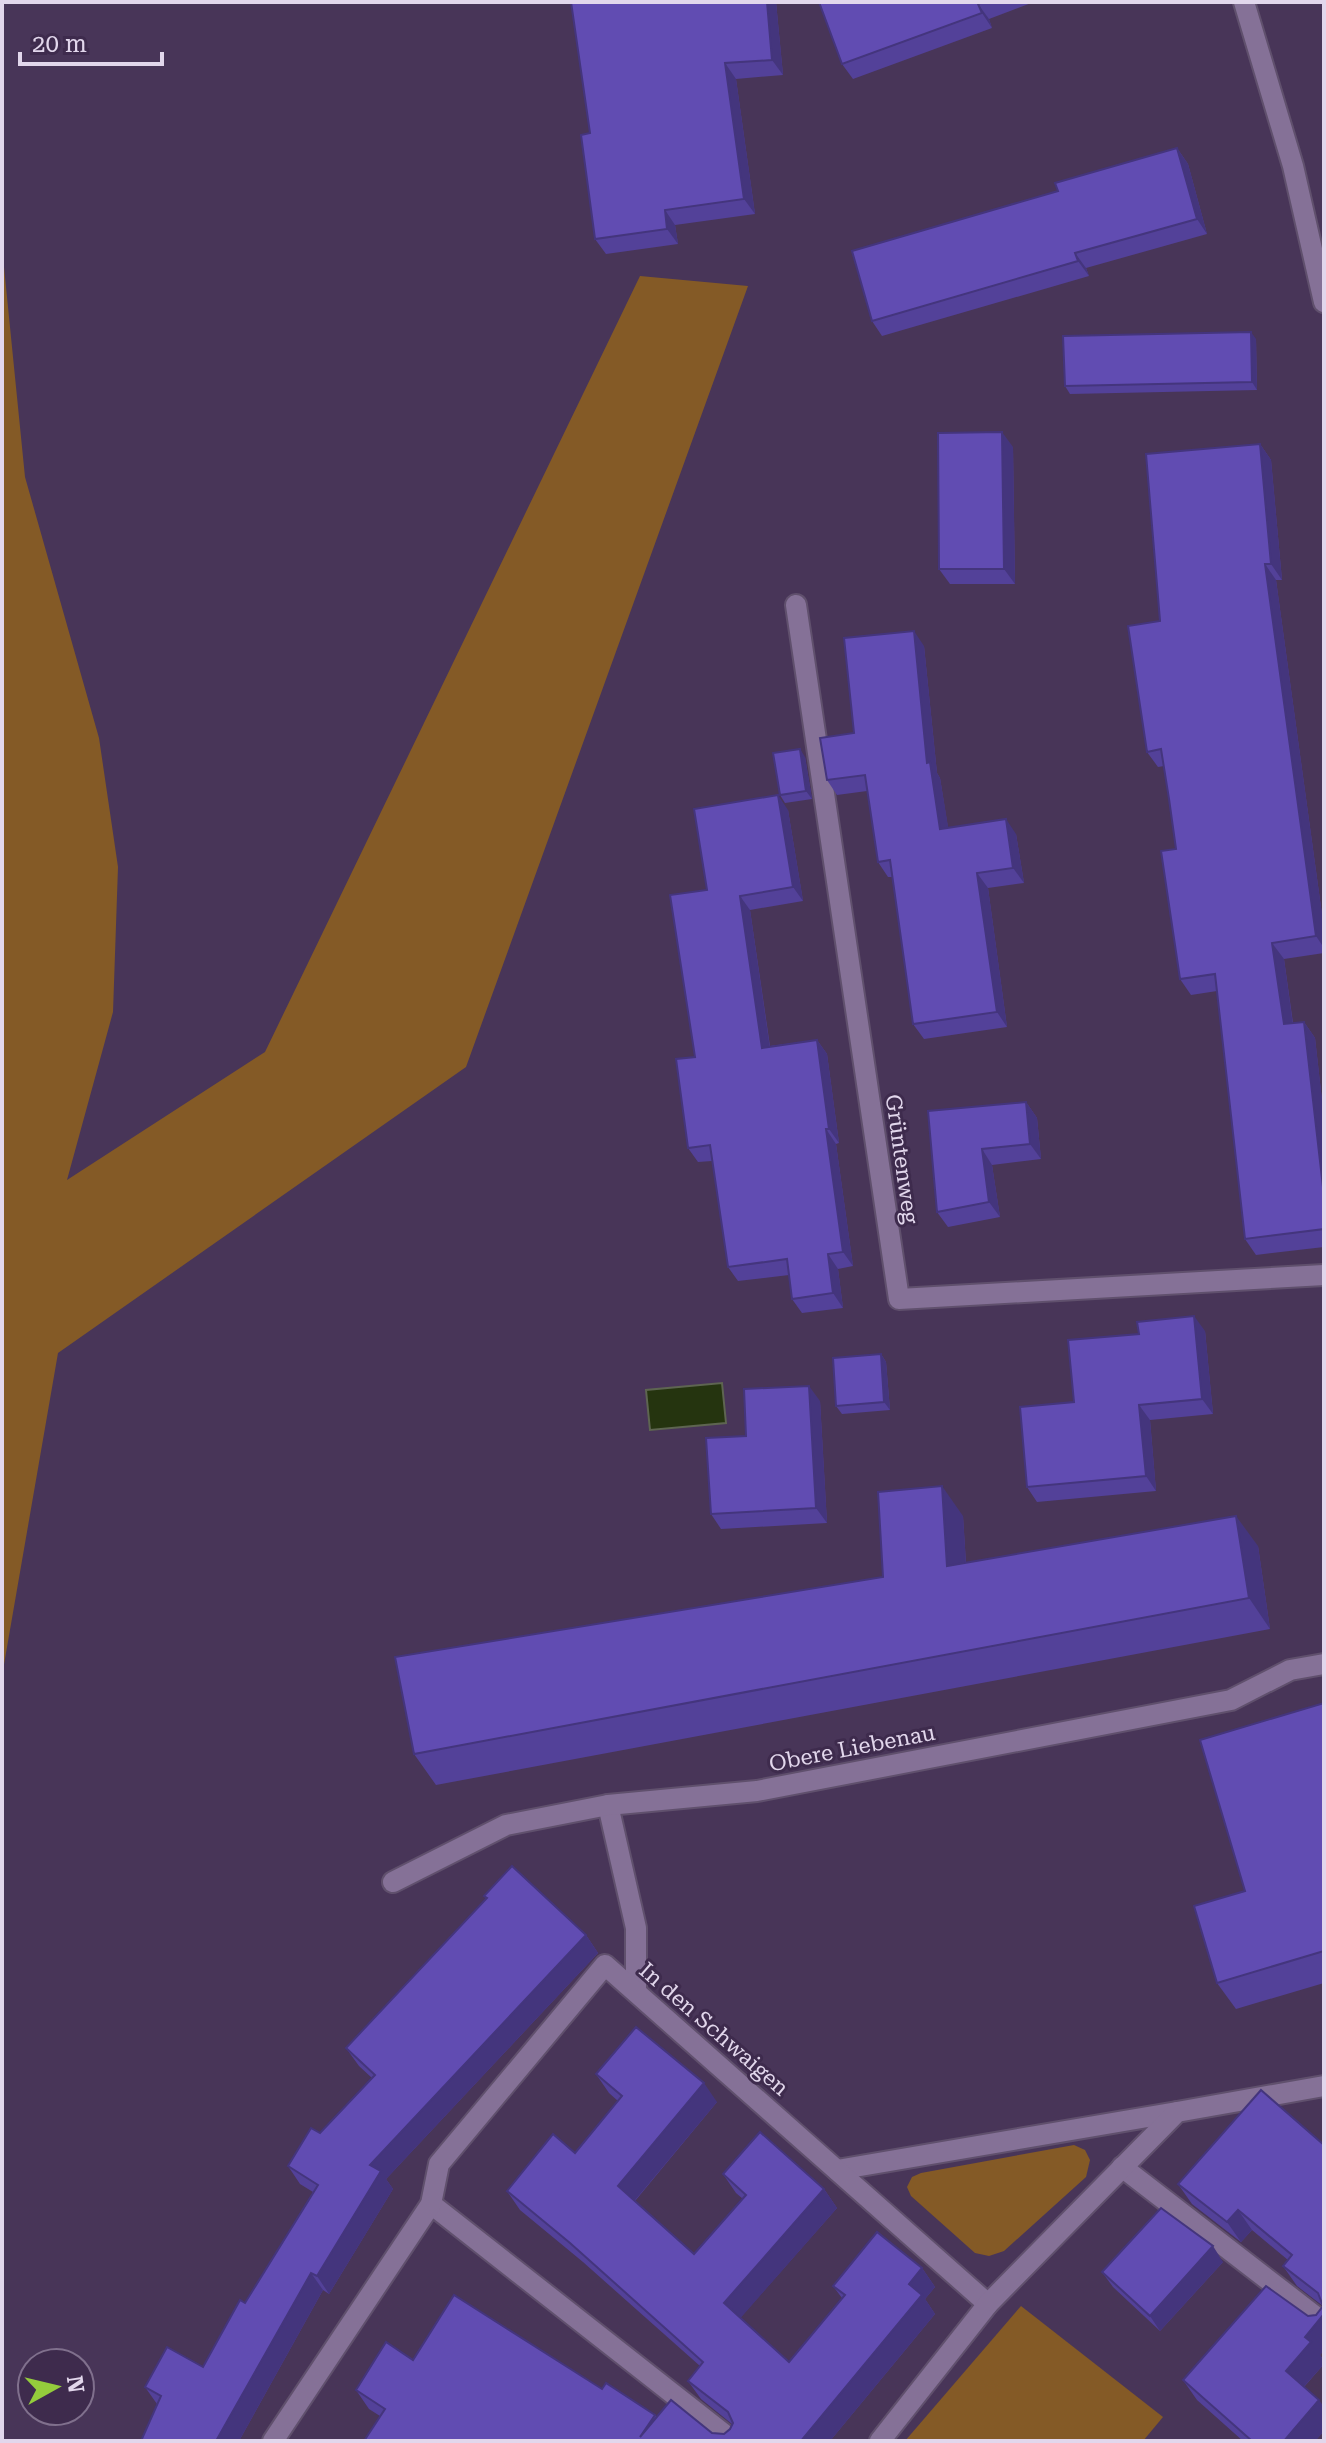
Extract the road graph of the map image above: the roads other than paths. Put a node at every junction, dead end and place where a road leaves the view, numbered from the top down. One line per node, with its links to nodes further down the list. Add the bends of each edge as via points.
1 (1244, 2): 2 (street, via 1293,166)
2 (1324, 302)
3 (796, 605): 4 (street, Grüntenweg, via 899,1299)
4 (1324, 1275)
5 (1324, 1664): 6 (street, Obere Liebenau, via 1290,1670 1231,1700 757,1791)
6 (608, 1805): 7 (street, Obere Liebenau, via 506,1825); 8 (street, via 636,1928)
7 (393, 1882)
8 (636, 1991): 12 (street, In den Schwaigen); 13 (street, In den Schwaigen, via 605,1965 439,2164)
9 (1324, 2086): 10 (street)
10 (1177, 2112): 11 (street); 12 (street)
11 (1122, 2167): 14 (street); 15 (street)
12 (837, 2170): 14 (street, In den Schwaigen)
13 (431, 2204): 16 (street, In den Schwaigen); 17 (street)
14 (988, 2304): 18 (street)
15 (1324, 2323)
16 (273, 2441)
17 (733, 2441)
18 (880, 2441)

